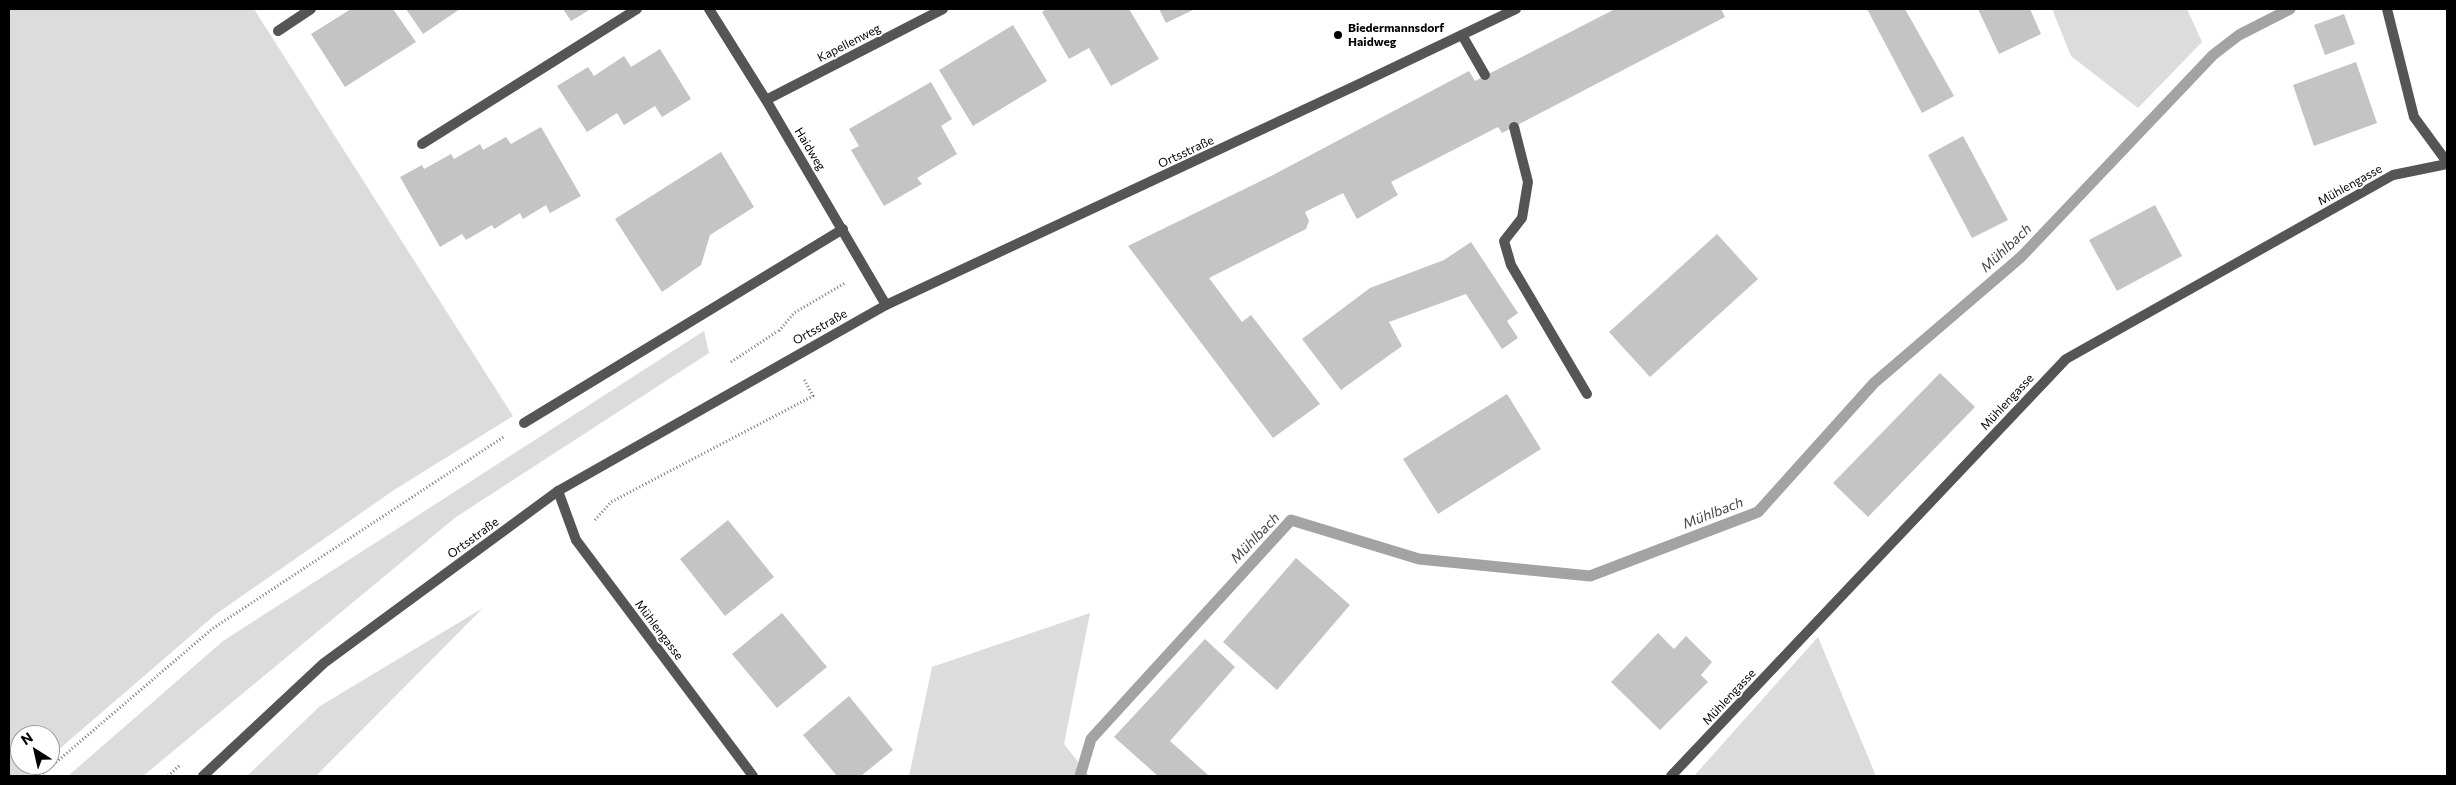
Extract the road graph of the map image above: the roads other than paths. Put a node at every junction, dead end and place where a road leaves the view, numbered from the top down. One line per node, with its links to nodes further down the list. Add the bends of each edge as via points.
1 (311, 9): 7 (street)
2 (637, 9): 12 (street)
3 (709, 9): 10 (street, Haidweg)
4 (943, 9): 10 (street, Kapellenweg)
5 (1516, 9): 8 (street, Ortsstraße)
6 (2387, 9): 13 (street, via 2414,116)
7 (278, 32)
8 (1462, 35): 9 (street); 15 (street, Ortsstraße)
9 (1485, 75)
10 (766, 100): 14 (street, Haidweg)
11 (1514, 127): 16 (street, via 1528,182 1522,218 1504,241 1511,265)
12 (422, 144)
13 (2447, 163): 21 (street, Mühlengasse, via 2392,175 2066,359)
14 (843, 229): 15 (street, Haidweg); 17 (street)
15 (886, 305): 18 (street, Ortsstraße)
16 (1587, 394)
17 (524, 423)
18 (558, 492): 19 (street, Ortsstraße, via 324,663); 20 (street, Mühlengasse, via 576,540)
19 (203, 776)
20 (753, 776)
21 (1671, 776)

